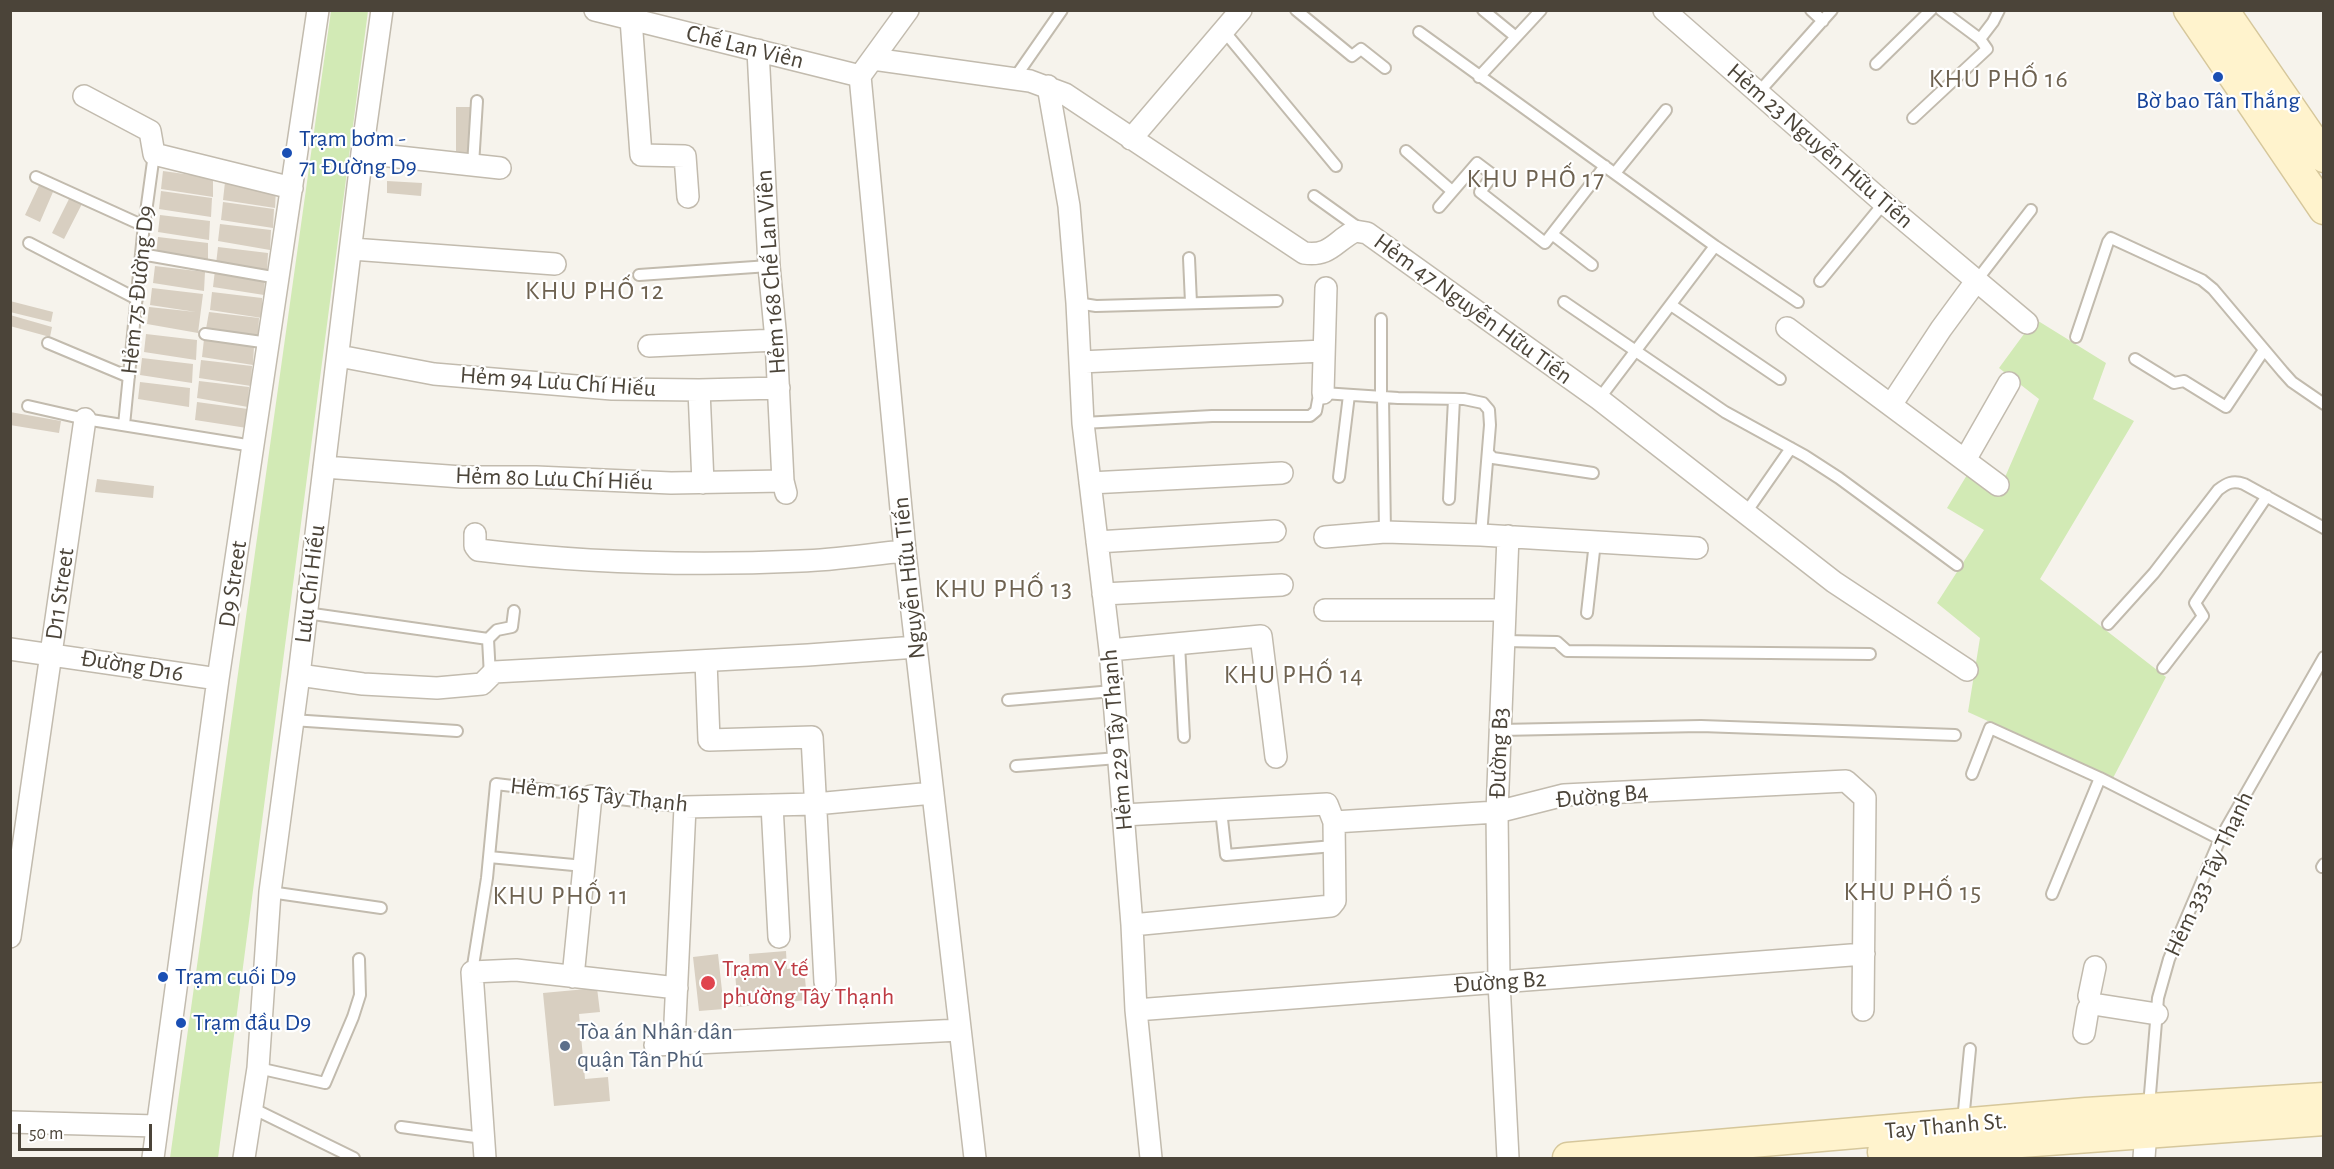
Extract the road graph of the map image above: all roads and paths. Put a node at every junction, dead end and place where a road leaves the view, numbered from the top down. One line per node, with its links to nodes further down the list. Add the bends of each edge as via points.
1 (318, 10): 47 (street, D9 Street)
2 (382, 10): 39 (street, Lưu Chí Hiếu)
3 (595, 10): 18 (street, Chế Lan Viên)
4 (908, 10): 25 (street)
5 (1062, 10): 30 (lane)
6 (1241, 10): 20 (street)
7 (1296, 10): 27 (lane, via 1352,56 1361,49)
8 (1483, 10): 22 (lane)
9 (1541, 10): 22 (lane)
10 (1664, 10): 32 (street, Hẻm 23 Nguyễn Hữu Tiến)
11 (1811, 10): 19 (lane)
12 (1833, 10): 19 (lane)
13 (1931, 10): 26 (lane)
14 (1941, 10): 23 (lane)
15 (1999, 10): 23 (lane)
16 (2189, 10): 49 (street)
17 (2223, 10): 41 (street)
18 (631, 19): 24 (street, Chế Lan Viên); 51 (street, via 641,155 685,156)
19 (1823, 21): 32 (lane)
20 (1224, 31): 37 (street); 43 (lane)
21 (1419, 32): 29 (lane)
22 (1516, 37): 29 (lane)
23 (1980, 39): 36 (lane, via 1987,49)
24 (758, 51): 28 (street, Chế Lan Viên); 65 (street, Hẻm 168 Chế Lan Viên)
25 (873, 59): 28 (street); 30 (street, Hẻm 47 Nguyễn Hữu Tiến)
26 (1876, 64)
27 (1385, 68)
28 (860, 76): 134 (street, Nguyễn Hữu Tiến)
29 (1479, 77): 45 (lane)
30 (1014, 79): 31 (street, Hẻm 47 Nguyễn Hữu Tiến)
31 (1048, 86): 37 (street, Hẻm 47 Nguyễn Hữu Tiến, via 1079,102); 77 (street, Hẻm 229 Tây Thạnh, via 1069,206)
32 (1758, 93): 52 (street, Hẻm 23 Nguyễn Hữu Tiến)
33 (84, 96): 40 (street, Hẻm 75 Đường D9, via 150,131)
34 (477, 101): 42 (lane)
35 (1666, 111): 45 (lane)
36 (1913, 118)
37 (1131, 139): 56 (street, Hẻm 47 Nguyễn Hữu Tiến, via 1304,253 1327,251)
38 (1406, 151): 48 (lane)
39 (362, 153): 42 (street); 60 (street, Lưu Chí Hiếu)
40 (154, 154): 47 (street); 55 (lane, Hẻm 75 Đường D9)
41 (2324, 157)
42 (473, 165): 44 (street)
43 (1336, 166)
44 (500, 168)
45 (1610, 170): 57 (lane); 59 (lane)
46 (36, 177): 55 (lane)
47 (292, 188): 67 (street, D9 Street)
48 (1452, 191): 53 (lane); 57 (lane, via 1477,163 1493,175 1480,192 1545,243)
49 (2319, 193)
50 (1314, 196): 56 (lane)
51 (688, 197)
52 (1884, 203): 68 (street, Hẻm 23 Nguyễn Hữu Tiến); 69 (lane)
53 (1439, 207)
54 (2031, 210): 68 (lane)
55 (144, 226): 61 (lane, Hẻm 75 Đường D9)
56 (1362, 231): 102 (street, Hẻm 47 Nguyễn Hữu Tiến)
57 (1552, 234): 64 (lane)
58 (29, 243): 71 (lane)
59 (1715, 246): 74 (lane); 76 (lane)
60 (352, 249): 63 (street); 90 (street, Lưu Chí Hiếu)
61 (141, 254): 67 (lane); 71 (lane, Hẻm 75 Đường D9)
62 (1189, 258): 75 (lane)
63 (555, 264)
64 (1592, 265)
65 (769, 266): 66 (lane); 83 (street, Hẻm 168 Chế Lan Viên)
66 (639, 275)
67 (278, 278): 85 (street, D9 Street)
68 (1977, 280): 79 (street, Hẻm 23 Nguyễn Hữu Tiến); 104 (street)
69 (1820, 281)
70 (1326, 288): 88 (street)
71 (137, 299): 93 (lane, Hẻm 75 Đường D9)
72 (1277, 301): 75 (lane)
73 (1564, 302): 89 (lane)
74 (1798, 302)
75 (1191, 303): 77 (lane, via 1096,306)
76 (1671, 304): 89 (lane); 94 (lane)
77 (1078, 312): 92 (street, Hẻm 229 Tây Thạnh)
78 (1381, 319): 100 (lane)
79 (2027, 323)
80 (1787, 328): 104 (street)
81 (205, 334): 85 (lane)
82 (2076, 337): 87 (lane, via 2111,238 2202,280)
83 (776, 340): 86 (street); 96 (street, Hẻm 168 Chế Lan Viên)
84 (48, 343): 93 (lane)
85 (269, 343): 109 (street, D9 Street)
86 (649, 346)
87 (2264, 350): 91 (lane, via 2226,407 2184,381 2176,384); 103 (lane, via 2292,382)
88 (1324, 351): 92 (street); 98 (street)
89 (1635, 351): 102 (lane); 110 (lane, via 1725,412)
90 (339, 356): 97 (street, Hẻm 94 Lưu Chí Hiếu, via 434,374 612,389); 113 (street, Lưu Chí Hiếu)
91 (2134, 359)
92 (1080, 362): 107 (street, Hẻm 229 Tây Thạnh)
93 (129, 377): 108 (lane, Hẻm 75 Đường D9)
94 (1780, 380)
95 (2009, 383): 112 (street)
96 (779, 388): 97 (street, Hẻm 94 Lưu Chí Hiếu); 120 (street, Hẻm 168 Chế Lan Viên)
97 (699, 390): 117 (street)
98 (1323, 393): 99 (lane); 107 (lane, via 1310,416 1212,416)
99 (1349, 395): 100 (lane); 116 (lane)
100 (1382, 397): 101 (lane); 126 (lane)
101 (1454, 399): 111 (lane, via 1488,407); 122 (lane)
102 (1599, 399): 123 (street, Hẻm 47 Nguyễn Hữu Tiến)
103 (2324, 404)
104 (1891, 405): 112 (street)
105 (28, 406): 106 (lane)
106 (85, 419): 108 (lane); 150 (street, D11 Street)
107 (1083, 423): 118 (street, Hẻm 229 Tây Thạnh)
108 (124, 425): 109 (lane)
109 (253, 446): 158 (street, D9 Street)
110 (1791, 448): 123 (lane); 135 (lane)
111 (1488, 454): 115 (lane, via 1493,458); 128 (lane)
112 (1965, 460): 119 (street)
113 (324, 467): 117 (street, Hẻm 80 Lưu Chí Hiếu, via 462,477); 141 (street, Lưu Chí Hiếu)
114 (1282, 473): 118 (street)
115 (1593, 473)
116 (1339, 477)
117 (702, 483): 120 (street, Hẻm 80 Lưu Chí Hiếu)
118 (1090, 483): 131 (street, Hẻm 229 Tây Thạnh)
119 (1998, 485)
120 (785, 488)
121 (2267, 496): 124 (lane); 143 (lane, via 2232,482 2218,490 2154,573); 154 (lane, via 2194,603 2204,616)
122 (1449, 499)
123 (1745, 514): 155 (street, Hẻm 47 Nguyễn Hữu Tiến, via 1834,582)
124 (2324, 528)
125 (1275, 531): 131 (street)
126 (1384, 532): 128 (street); 129 (street)
127 (475, 534): 134 (street, via 478,550 632,564 802,561)
128 (1481, 535): 130 (street)
129 (1324, 537)
130 (1508, 537): 132 (street); 139 (street, Đường B3)
131 (1097, 542): 137 (street, Hẻm 229 Tây Thạnh)
132 (1595, 542): 133 (street); 142 (lane)
133 (1697, 548)
134 (905, 550): 147 (street, Nguyễn Hữu Tiến)
135 (1958, 565)
136 (1282, 585): 137 (street)
137 (1103, 594): 149 (street, Hẻm 229 Tây Thạnh)
138 (1324, 610): 139 (street)
139 (1505, 610): 145 (street, Đường B3)
140 (514, 611): 144 (lane, via 512,627 497,630)
141 (306, 613): 144 (lane); 156 (street, Lưu Chí Hiếu)
142 (1587, 613)
143 (2108, 624)
144 (488, 639): 157 (lane)
145 (1504, 642): 151 (lane, via 1557,642 1567,651); 162 (street, Đường B3)
146 (1179, 644): 149 (street); 165 (lane); 166 (street, via 1262,636)
147 (916, 647): 153 (street); 171 (street, Nguyễn Hữu Tiến)
148 (10, 649): 150 (street, Đường D16)
149 (1110, 650): 159 (street, Hẻm 229 Tây Thạnh)
150 (52, 654): 158 (street, Đường D16); 188 (street, D11 Street)
151 (1870, 654)
152 (2324, 657): 180 (lane, Hẻm 333 Tây Thạnh)
153 (706, 661): 157 (street, via 494,672); 173 (street, via 709,740 812,737)
154 (2163, 668)
155 (1967, 670)
156 (299, 675): 157 (street, via 437,688 483,684); 161 (street, Lưu Chí Hiếu)
157 (490, 676)
158 (219, 679): 211 (street, D9 Street)
159 (1113, 691): 160 (lane); 167 (street, Hẻm 229 Tây Thạnh)
160 (1008, 700)
161 (292, 720): 163 (lane); 184 (street, Lưu Chí Hiếu)
162 (1500, 730): 164 (lane, via 1701,726); 177 (street, Đường B3)
163 (457, 731)
164 (1955, 735)
165 (1184, 737)
166 (1276, 757)
167 (1119, 758): 168 (lane); 178 (street, Hẻm 229 Tây Thạnh)
168 (1016, 766)
169 (1972, 774): 170 (lane, via 1990,728)
170 (2100, 778): 180 (lane); 185 (lane)
171 (933, 793): 173 (street, Hẻm 165 Tây Thạnh); 202 (street, Nguyễn Hữu Tiến)
172 (591, 796): 175 (lane, Hẻm 165 Tây Thạnh); 182 (lane, Hẻm 165 Tây Thạnh, via 496,784); 183 (street)
173 (815, 804): 174 (street, Hẻm 165 Tây Thạnh); 195 (street)
174 (772, 805): 175 (street, Hẻm 165 Tây Thạnh); 189 (street)
175 (686, 807): 197 (street)
176 (1221, 810): 178 (street); 179 (street, via 1327,804); 181 (lane, via 1226,855)
177 (1497, 812): 179 (street, Đường B4); 190 (street, Đường B4, via 1564,795 1846,781 1864,798); 196 (street, Đường B3)
178 (1123, 815): 187 (street, Hẻm 229 Tây Thạnh)
179 (1334, 822): 181 (street)
180 (2220, 839): 201 (lane, Hẻm 333 Tây Thạnh, via 2167,965)
181 (1334, 846): 187 (street, via 1335,901 1329,906)
182 (489, 857): 183 (lane); 193 (lane, Hẻm 165 Tây Thạnh)
183 (584, 866): 194 (street)
184 (270, 892): 186 (lane); 205 (street, Lưu Chí Hiếu)
185 (2052, 894)
186 (381, 909)
187 (1132, 925): 199 (street, Hẻm 229 Tây Thạnh)
188 (10, 937)
189 (779, 937)
190 (1864, 954): 196 (street, Đường B2); 200 (street)
191 (359, 959): 205 (lane, via 360,995 326,1083)
192 (2095, 967): 198 (street, via 2089,996)
193 (472, 972): 194 (street, via 516,970); 215 (street, Hẻm 165 Tây Thạnh)
194 (573, 977): 197 (street)
195 (825, 982)
196 (1499, 982): 199 (street, Đường B2); 221 (street, Đường B3)
197 (677, 988): 202 (street, via 665,1044)
198 (2093, 1004): 201 (street); 203 (street, via 2088,1009)
199 (1136, 1010): 220 (street, Hẻm 229 Tây Thạnh)
200 (1863, 1010)
201 (2157, 1014): 213 (lane, Hẻm 333 Tây Thạnh)
202 (960, 1030): 219 (street, Nguyễn Hữu Tiến)
203 (2084, 1033)
204 (1970, 1049): 210 (lane)
205 (258, 1068): 207 (street, Lưu Chí Hiếu)
206 (2324, 1098): 213 (street, Tay Thanh St.)
207 (252, 1108): 217 (street, Lưu Chí Hiếu); 218 (lane)
208 (2324, 1120): 213 (street, Tay Thanh St.)
209 (10, 1122): 211 (street)
210 (1963, 1124): 214 (street, Tay Thanh St.); 222 (street, Tay Thanh St.)
211 (156, 1126): 216 (street, D9 Street)
212 (401, 1126): 215 (lane)
213 (2146, 1133): 214 (street, Tay Thanh St.)
214 (2006, 1141): 223 (street, Tay Thanh St.)
215 (484, 1148)
216 (153, 1158)
217 (244, 1158)
218 (354, 1158)
219 (975, 1158)
220 (1150, 1158)
221 (1508, 1158)
222 (1568, 1158)
223 (1808, 1158)

